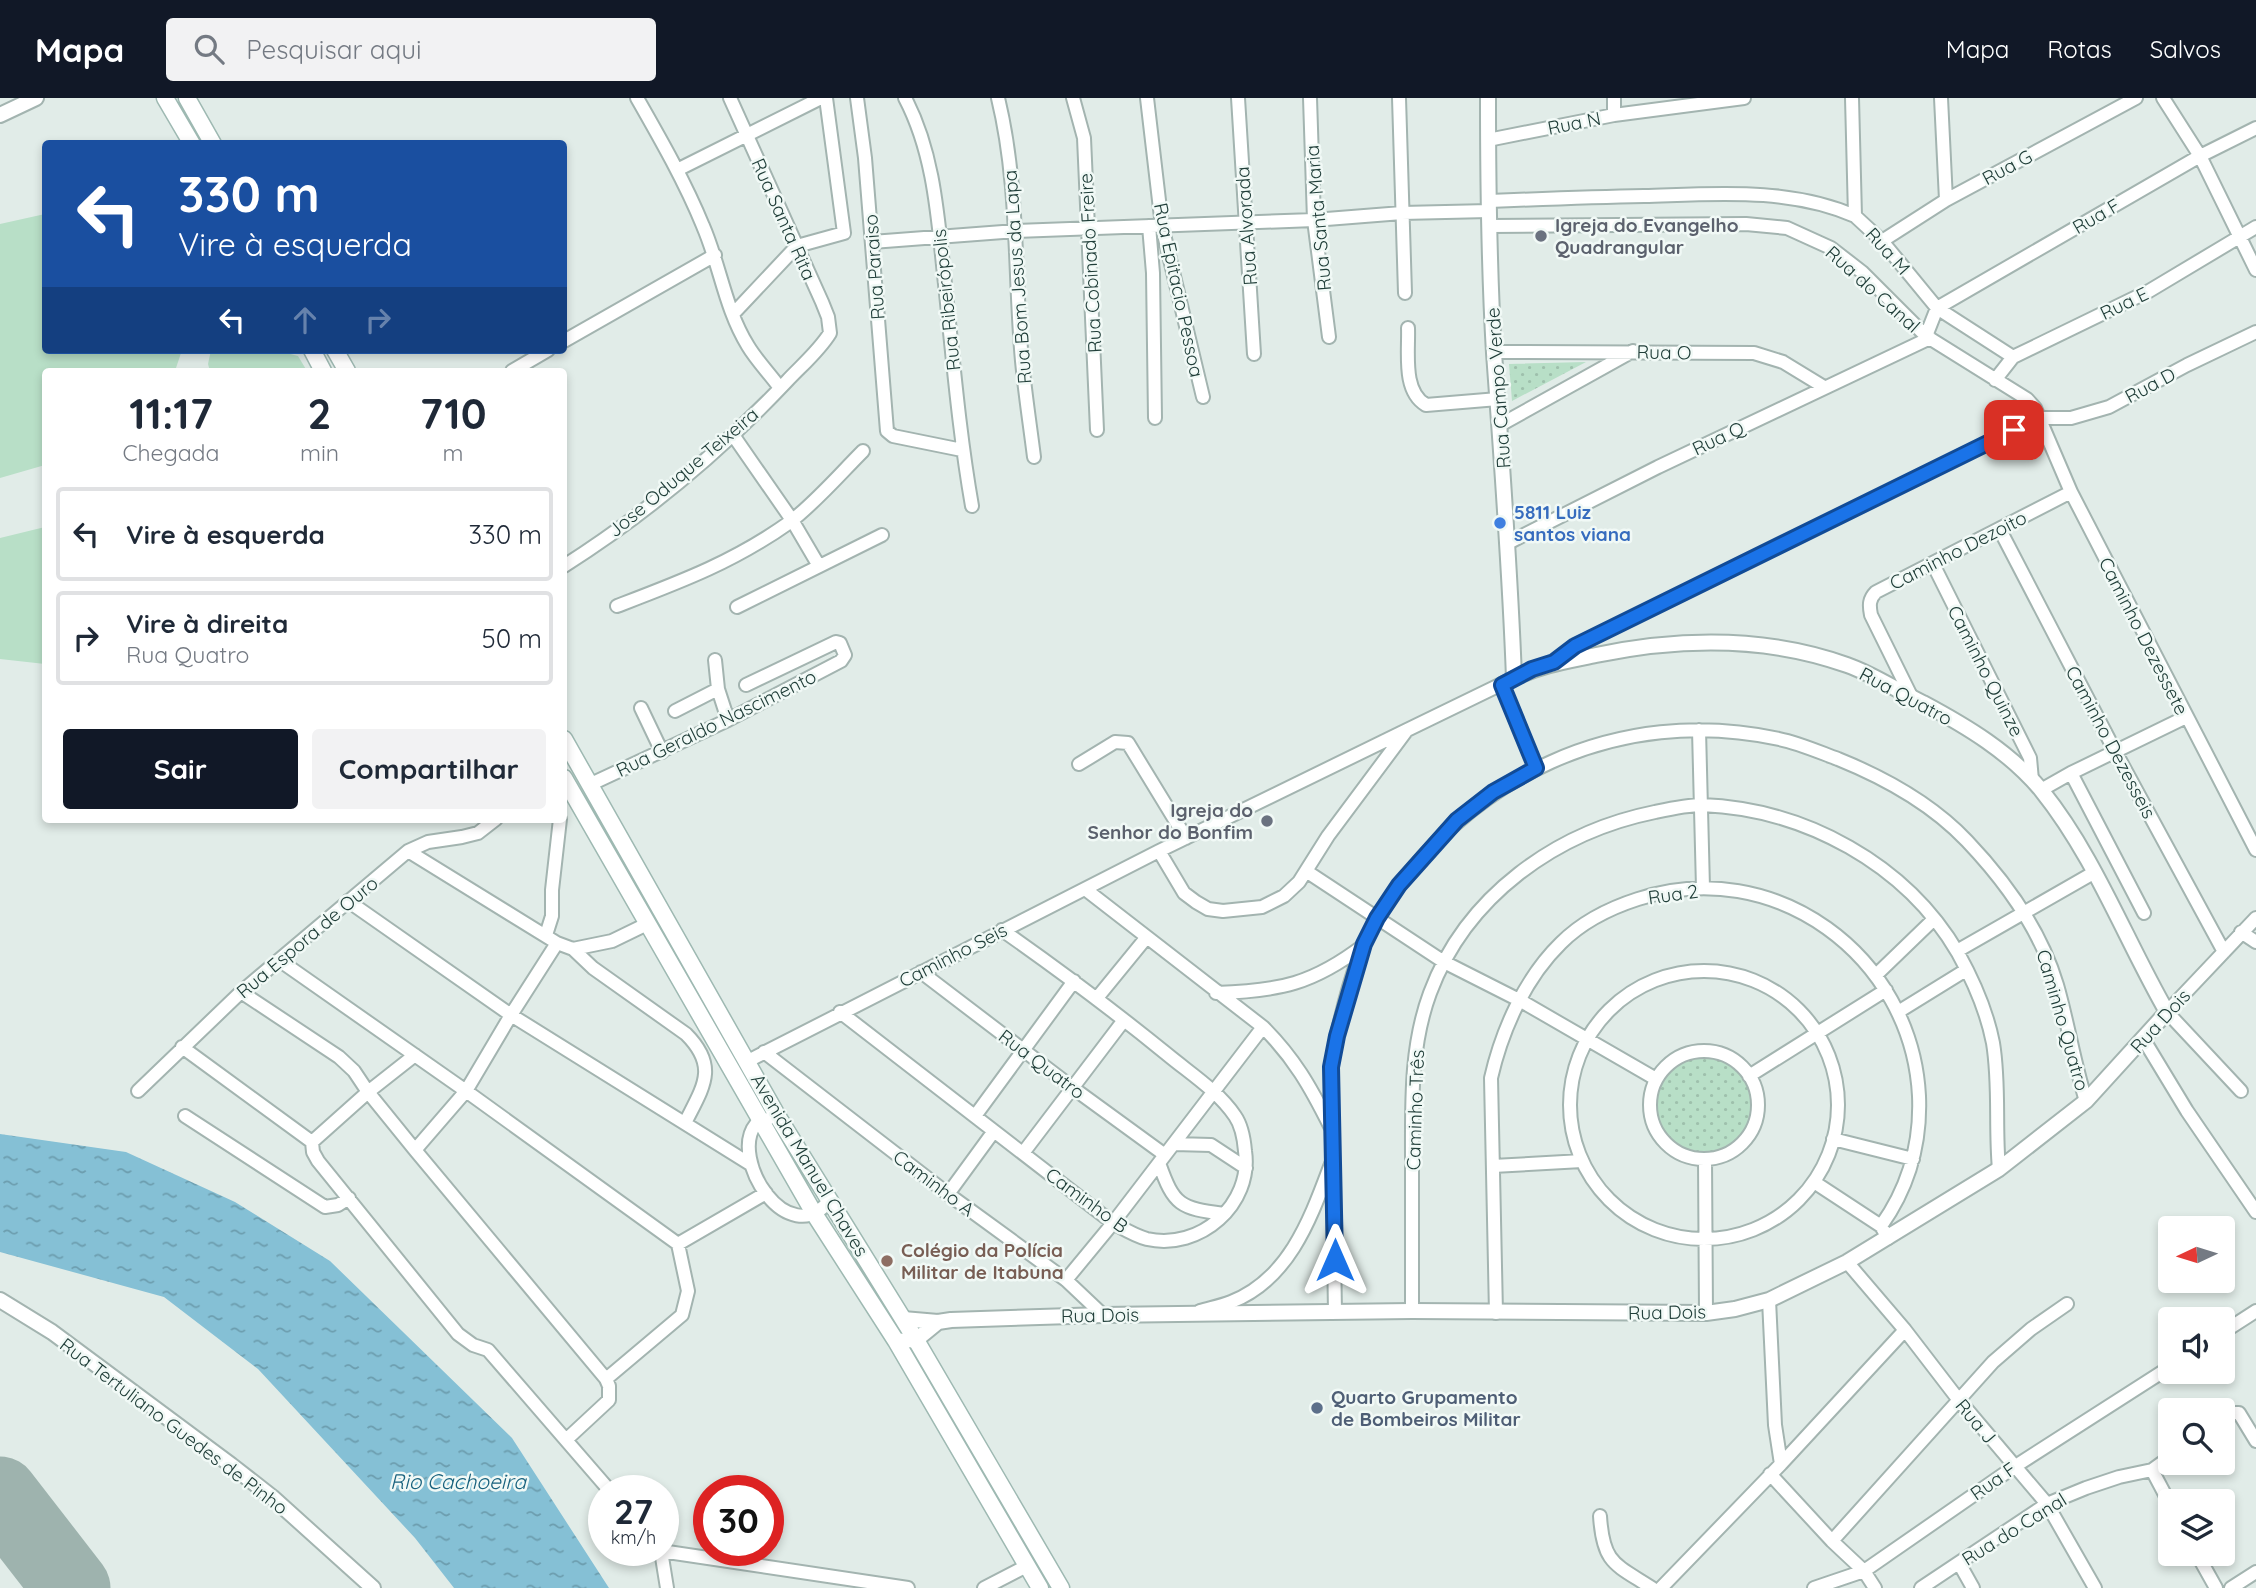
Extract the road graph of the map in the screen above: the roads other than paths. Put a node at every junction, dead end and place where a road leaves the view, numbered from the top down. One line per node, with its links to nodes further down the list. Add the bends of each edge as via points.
1 (36, 98): 22 (street)
2 (165, 98): 26 (main road)
3 (187, 98): 27 (main road)
4 (637, 98): 30 (street)
5 (730, 98): 25 (street, Rua Santa Rita)
6 (824, 98): 25 (street); 46 (street, via 844,233)
7 (857, 98): 45 (street, Rua Paraiso)
8 (905, 98): 42 (street, Rua Ribeirópolis, via 928,156)
9 (998, 98): 41 (street, Rua Bom Jesus da Lapa)
10 (1073, 98): 40 (street, Rua Cobinado Freire, via 1084,138)
11 (1147, 98): 37 (street, Rua Epitacio Pessoa)
12 (1238, 98): 36 (street, Rua Alvorada)
13 (1310, 98): 35 (street, Rua Santa Maria)
14 (1399, 98): 33 (street)
15 (1488, 98): 28 (street, Rua Campo Verde)
16 (1614, 98): 23 (street)
17 (1735, 98): 23 (street, Rua N)
18 (1852, 98): 34 (street, Rua M)
19 (1941, 98): 31 (street)
20 (2136, 98): 31 (street, Rua G)
21 (2163, 98): 29 (street)
22 (0, 115)
23 (1614, 115): 28 (street, Rua N)
24 (2256, 128): 29 (street, Rua F)
25 (747, 136): 30 (street); 46 (street, Rua Santa Rita)
26 (190, 140)
27 (212, 140)
28 (1488, 140): 32 (street, Rua Campo Verde)
29 (2200, 156): 43 (street); 50 (street, Rua F)
30 (677, 170): 47 (street)
31 (1946, 200): 44 (street, Rua G)
32 (1489, 206): 33 (street); 34 (street, via 1676,195 1767,195 1811,200); 38 (street, Rua Campo Verde)
33 (1402, 213): 35 (street); 49 (street)
34 (1855, 216): 44 (street, Rua M)
35 (1314, 220): 36 (street); 54 (street, Rua Santa Maria)
36 (1245, 222): 37 (street); 61 (street, Rua Alvorada)
37 (1155, 226): 40 (street); 67 (street, Rua Epitacio Pessoa); 69 (street)
38 (1490, 226): 55 (street, Rua do Canal, via 1746,224 1787,228 1846,258); 59 (street, Rua Campo Verde)
39 (2256, 227): 43 (street, Rua E)
40 (1089, 229): 41 (street); 72 (street, Rua Cobinado Freire)
41 (1016, 232): 42 (street); 76 (street, Rua Bom Jesus da Lapa, via 1022,361)
42 (940, 235): 45 (street); 74 (street, Rua Ribeirópolis)
43 (2240, 236): 48 (street); 62 (street, Rua E, via 2149,291)
44 (1882, 241): 50 (street, Rua M)
45 (872, 242): 74 (street, Rua Paraiso, via 886,427 891,435)
46 (797, 246): 51 (street); 57 (street, Rua Santa Rita, via 828,317 830,333)
47 (715, 255): 51 (street); 56 (street)
48 (2256, 270)
49 (1405, 293)
50 (1937, 308): 55 (street); 62 (street, Rua M)
51 (733, 314): 66 (street, via 748,346)
52 (1408, 328): 68 (street, via 1409,377 1419,401 1426,405)
53 (2256, 332): 70 (street, Rua D, via 2109,407 2071,418)
54 (1329, 337)
55 (1928, 337): 64 (street, Rua do Canal); 65 (street, Rua Q)
56 (567, 339)
57 (825, 341): 66 (street, Jose Oduque Teixeira)
58 (1633, 351): 59 (street, Rua O); 65 (street, Rua O, via 1754,353 1783,362); 71 (street)
59 (1494, 352): 68 (street, Rua Campo Verde)
60 (541, 354): 63 (street)
61 (1254, 354)
62 (2013, 357): 64 (street, Rua E)
63 (517, 368)
64 (1995, 380): 70 (street, Rua do Canal, via 2027,398)
65 (1824, 387): 82 (street, Rua Q)
66 (780, 388): 73 (street, Jose Oduque Teixeira)
67 (1203, 397)
68 (1498, 399): 71 (street, Rua Campo Verde)
69 (1155, 418)
70 (2039, 418): 77 (street, Caminho Dezessete); 89 (street, via 1587,640)
71 (1500, 425): 82 (street, Rua Campo Verde)
72 (1097, 430)
73 (733, 435): 79 (street); 83 (street, Jose Oduque Teixeira, via 625,524)
74 (962, 450): 78 (street, Rua Ribeirópolis)
75 (863, 451): 79 (street)
76 (1034, 457)
77 (2071, 492): 80 (street, Caminho Dezoito); 96 (street, Caminho Dezessete)
78 (972, 506)
79 (792, 520): 85 (street); 86 (street, via 705,573)
80 (2000, 530): 84 (street, Caminho Dezoito); 102 (street, Caminho Dezesseis)
81 (882, 535): 85 (street)
82 (1508, 543): 90 (street, Rua Campo Verde)
83 (567, 564)
84 (1933, 564): 93 (street, Caminho Dezoito, via 1876,592 1869,605); 107 (street, Caminho Quinze, via 2030,758)
85 (818, 566): 87 (street)
86 (617, 606)
87 (737, 607)
88 (715, 660): 92 (street)
89 (1554, 662): 90 (street, Rua Quatro); 93 (street, Rua Quatro, via 1639,646 1745,643 1848,665)
90 (1508, 682): 98 (street, Caminho Seis); 104 (street)
91 (746, 685): 97 (street, Rua Geraldo Nascimento, via 836,642 845,653 841,661)
92 (718, 689): 95 (street); 97 (street)
93 (1912, 698): 107 (street, Rua Quatro, via 1988,740)
94 (641, 708): 101 (street)
95 (675, 711)
96 (2186, 717): 102 (street); 113 (street, Caminho Dezessete)
97 (728, 720): 101 (street, Rua Geraldo Nascimento)
98 (1407, 730): 112 (street, Caminho Seis); 116 (street, Caminho Seis)
99 (1699, 730): 104 (street, Caminho Quatro, via 1651,732); 109 (street); 121 (street, Caminho Quatro, via 1779,739 1861,768 1899,789 1966,840)
100 (567, 744): 106 (main road, Avenida Manuel Chaves)
101 (662, 752): 106 (street, Rua Geraldo Nascimento)
102 (2116, 753): 105 (street); 136 (street, Caminho Dezesseis)
103 (1079, 764): 112 (street, via 1115,742 1128,743)
104 (1536, 768): 123 (street, Caminho Quatro, via 1493,792 1457,820 1399,885)
105 (2071, 773): 107 (street); 122 (street)
106 (591, 784): 161 (main road, Avenida Manuel Chaves)
107 (2036, 785): 117 (street, Rua Quatro)
108 (567, 792): 126 (main road, Avenida Manuel Chaves)
109 (1700, 805): 118 (street); 125 (street, Caminho Três, via 1764,814 1828,835 1886,871); 138 (street, Caminho Três, via 1629,817 1565,842 1535,860 1484,906)
110 (491, 823): 114 (street, Rua Espora de Ouro, via 478,833 428,842)
111 (560, 823): 129 (street, via 552,916)
112 (1186, 838): 115 (street, Caminho Seis)
113 (2256, 850)
114 (408, 851): 120 (street, Rua Espora de Ouro); 129 (street)
115 (1159, 851): 116 (street, Caminho Seis, via 1184,893 1209,909 1223,911 1262,907 1284,896); 119 (street, Caminho Seis)
116 (1306, 871): 123 (street)
117 (2095, 872): 121 (street); 150 (street, Rua Quatro)
118 (1703, 888): 141 (street, Rua 2, via 1748,893 1794,908 1837,934); 147 (street, Rua 2, via 1649,895 1581,926 1544,961)
119 (1085, 889): 127 (street, Caminho Seis); 130 (street)
120 (348, 901): 137 (street, Rua Espora de Ouro); 151 (street)
121 (2023, 912): 135 (street); 170 (street, Caminho Quatro, via 2057,984)
122 (2144, 913)
123 (1377, 918): 132 (street, Caminho Quatro); 138 (street)
124 (2256, 918): 128 (street, Rua Dois)
125 (1934, 919): 135 (street, Caminho Três); 141 (street)
126 (647, 924): 134 (street, via 612,942); 174 (main road, Avenida Manuel Chaves)
127 (1002, 930): 140 (street, Caminho Seis); 142 (street, Caminho B)
128 (2241, 932): 133 (street); 136 (street, Rua Dois)
129 (546, 935): 131 (street)
130 (1146, 938): 145 (street); 146 (street)
131 (557, 943): 134 (street); 151 (street)
132 (1364, 944): 145 (street, via 1305,981); 176 (street, Caminho Quatro, via 1331,1067)
133 (2256, 946)
134 (573, 949): 175 (street, via 697,1045 704,1059 705,1083)
135 (1956, 951): 139 (street, Caminho Três)
136 (2224, 952): 150 (street, Rua Dois)
137 (279, 960): 144 (street, Rua Espora de Ouro); 160 (street)
138 (1444, 962): 147 (street); 209 (street, Caminho Três, via 1430,993 1412,1067)
139 (1966, 970): 149 (street); 191 (street, Caminho Três, via 1993,1042)
140 (920, 972): 148 (street, Caminho Seis); 158 (street, Rua Quatro)
141 (1876, 975): 143 (street, Rua 2)
142 (1074, 981): 146 (street, Caminho B); 158 (street)
143 (1886, 990): 149 (street, Rua 2); 154 (street)
144 (240, 992): 157 (street, Rua Espora de Ouro); 169 (street, via 339,1057)
145 (1216, 993): 153 (street)
146 (1097, 998): 152 (street, Caminho B)
147 (1521, 1001): 155 (street); 189 (street, Rua 2, via 1498,1049 1491,1077)
148 (840, 1012): 159 (street, Caminho Seis); 173 (street, Caminho B)
149 (1898, 1012): 186 (street, Rua 2, via 1918,1083)
150 (2167, 1012): 156 (street, Rua Dois); 168 (street)
151 (511, 1015): 166 (street); 175 (street)
152 (1124, 1020): 164 (street); 167 (street, Caminho B)
153 (1263, 1027): 167 (street); 176 (street, via 1286,1049)
154 (1817, 1033): 155 (street, via 1798,1009 1774,990 1746,977 1700,970 1670,975 1634,990 1604,1015); 162 (street); 178 (street, via 1837,1092)
155 (1586, 1040): 163 (street); 187 (street, via 1570,1100 1572,1131)
156 (2144, 1041): 170 (street, Rua Dois); 197 (street)
157 (182, 1047): 165 (street, Rua Espora de Ouro); 179 (street)
158 (1024, 1051): 164 (street, Rua Quatro); 173 (street)
159 (764, 1052): 161 (street, Caminho Seis); 194 (street, Caminho A)
160 (415, 1055): 166 (street); 169 (street)
161 (748, 1061): 172 (main road, Avenida Manuel Chaves)
162 (1749, 1076): 163 (street, via 1732,1059 1702,1051 1673,1060); 185 (street, via 1758,1106 1751,1130 1729,1153)
163 (1656, 1079): 185 (street, via 1650,1110 1658,1133 1681,1154)
164 (1073, 1088): 182 (street); 184 (street, Rua Quatro)
165 (138, 1091)
166 (466, 1091): 181 (street); 203 (street)
167 (1212, 1091): 180 (street); 190 (street, Caminho B, via 1242,1128)
168 (2241, 1091)
169 (368, 1092): 179 (street); 181 (street)
170 (2087, 1101): 191 (street, Rua Dois)
171 (185, 1116): 195 (street, via 325,1207)
172 (778, 1116): 174 (street); 196 (main road, Avenida Manuel Chaves)
173 (975, 1116): 177 (street, Caminho B)
174 (760, 1122): 188 (street, via 752,1128); 199 (main road, Avenida Manuel Chaves)
175 (685, 1123): 188 (street)
176 (1332, 1129): 183 (street, Caminho Quatro)
177 (994, 1131): 182 (street, Caminho B); 194 (street)
178 (1833, 1139): 186 (street); 192 (street)
179 (312, 1142): 195 (street, via 315,1157)
180 (1174, 1144): 184 (street); 190 (street, via 1211,1145)
181 (415, 1150): 223 (street)
182 (1023, 1153): 200 (street, Caminho B)
183 (1334, 1157): 211 (street, Caminho Quatro); 214 (street, via 1311,1217 1276,1272 1233,1301)
184 (1162, 1159): 198 (street, via 1166,1184 1180,1202 1199,1211); 200 (street)
185 (1705, 1159): 202 (street)
186 (1913, 1159): 201 (street, Rua 2)
187 (1582, 1161): 189 (street); 202 (street, via 1603,1194 1632,1219 1661,1233)
188 (750, 1164): 193 (street)
189 (1493, 1166): 212 (street, Rua 2)
190 (1246, 1168): 198 (street, Caminho B, via 1238,1198)
191 (1999, 1169): 201 (street, Rua Dois)
192 (1814, 1182): 201 (street); 202 (street, via 1793,1206 1767,1224)
193 (765, 1193): 199 (street, via 789,1213); 203 (street)
194 (948, 1194): 205 (street, Caminho A)
195 (349, 1198): 227 (street, via 458,1334 488,1350)
196 (830, 1200): 199 (street); 216 (main road, Avenida Manuel Chaves)
197 (2256, 1212)
198 (1224, 1214): 200 (street, Caminho B, via 1200,1233 1174,1239 1149,1240)
199 (815, 1215): 221 (main road, Avenida Manuel Chaves)
200 (1114, 1223): 205 (street)
201 (1885, 1232): 204 (street, Rua Dois)
202 (1707, 1240): 213 (street)
203 (678, 1244): 223 (street, via 688,1291 682,1315)
204 (1847, 1262): 207 (street, Rua Dois); 219 (street, Rua J)
205 (1066, 1280): 215 (street, Caminho A)
206 (0, 1300): 246 (street, Rua Tertuliano Guedes de Pinho, via 52,1332 231,1465)
207 (1769, 1300): 213 (street, Rua Dois); 228 (street, via 1775,1425)
208 (2067, 1304): 224 (street, via 1993,1362)
209 (1412, 1311): 211 (street, Rua Dois); 212 (street, Rua Dois)
210 (2256, 1311): 218 (street)
211 (1335, 1312): 214 (street, Rua Dois)
212 (1496, 1313): 213 (street, Rua Dois)
213 (1706, 1313)
214 (1189, 1314): 215 (street, Rua Dois)
215 (1102, 1315): 217 (street, Rua Dois)
216 (903, 1319): 217 (street, Rua Dois); 220 (main road, Avenida Manuel Chaves)
217 (938, 1322): 220 (street)
218 (2235, 1325)
219 (1905, 1330): 224 (street, Rua J); 228 (street)
220 (916, 1340): 221 (street); 252 (main road, Avenida Manuel Chaves)
221 (896, 1341): 241 (main road, Avenida Manuel Chaves)
222 (2158, 1375): 230 (street, Rua F)
223 (606, 1379): 227 (street, via 609,1400)
224 (1958, 1399): 230 (street, Rua J); 237 (street)
225 (2235, 1413): 226 (street)
226 (2255, 1435)
227 (567, 1438): 233 (street)
228 (1782, 1464): 232 (street)
229 (2158, 1466): 231 (street)
230 (2014, 1467): 235 (street, Rua J); 243 (street, Rua F)
231 (2152, 1470): 234 (street); 235 (street, Rua do Canal, via 2108,1480)
232 (1770, 1474): 237 (street); 254 (street)
233 (597, 1475)
234 (2162, 1489)
235 (2047, 1504): 239 (street, Rua do Canal); 259 (street, Rua J)
236 (1600, 1517): 253 (street, via 1607,1556)
237 (1832, 1541): 243 (street)
238 (679, 1554): 245 (street)
239 (1959, 1563): 257 (street, Rua do Canal); 258 (street)
240 (663, 1566): 247 (street)
241 (1027, 1566): 250 (street); 251 (main road, Avenida Manuel Chaves)
242 (2204, 1566): 260 (street)
243 (1864, 1572): 255 (street, Rua F); 256 (street)
244 (2256, 1572): 261 (street)
245 (846, 1578): 248 (street); 249 (street)
246 (373, 1588)
247 (667, 1588)
248 (826, 1588)
249 (908, 1588)
250 (984, 1588)
251 (1041, 1588)
252 (1061, 1588)
253 (1652, 1588)
254 (1661, 1588)
255 (1814, 1588)
256 (1875, 1588)
257 (1921, 1588)
258 (1973, 1588)
259 (2095, 1588)
260 (2216, 1588)
261 (2231, 1588)

